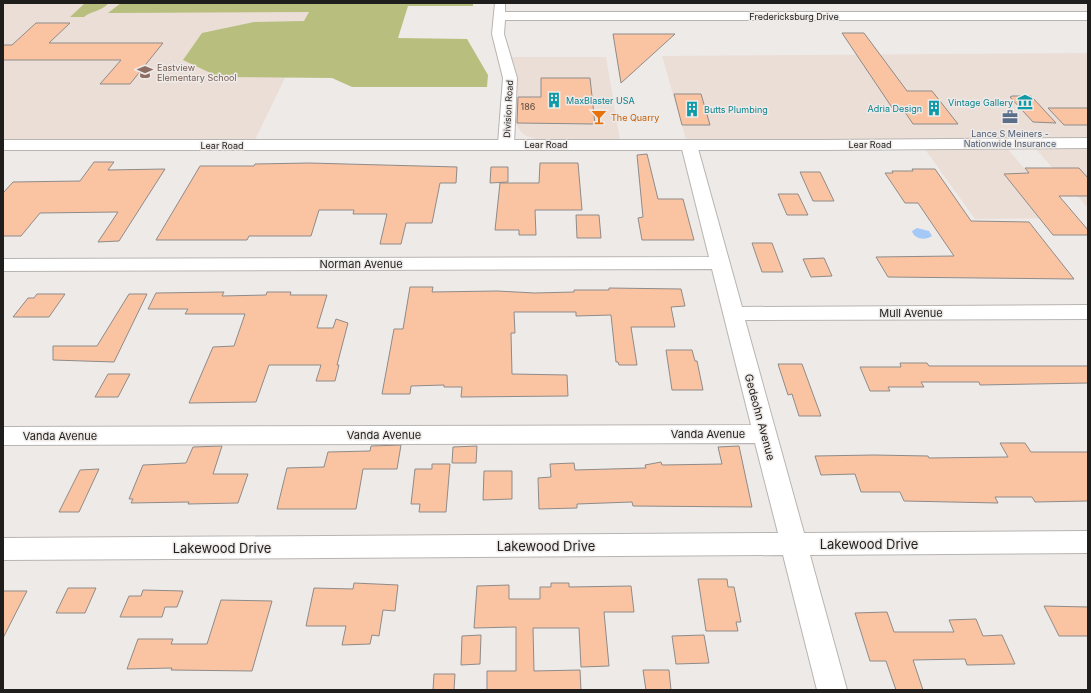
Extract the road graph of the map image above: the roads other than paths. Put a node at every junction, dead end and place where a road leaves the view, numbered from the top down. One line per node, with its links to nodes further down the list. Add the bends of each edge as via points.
1 (500, 10): 2 (street, Fredericksburg Drive); 4 (street, Division Road, via 499,42 510,78)
2 (1088, 16)
3 (1088, 143): 6 (street, Lear Road)
4 (506, 144): 5 (street, Lear Road); 6 (street, Lear Road)
5 (3, 145)
6 (689, 145): 7 (street, Gedeohn Avenue)
7 (720, 263): 8 (street, Norman Avenue); 10 (street, Gedeohn Avenue)
8 (3, 265)
9 (1088, 312): 10 (street, Mull Avenue)
10 (733, 314): 11 (street, Gedeohn Avenue)
11 (765, 434): 12 (street, Vanda Avenue); 14 (street, Gedeohn Avenue)
12 (3, 436)
13 (1088, 542): 14 (street, Lakewood Drive)
14 (794, 545): 15 (street, Lakewood Drive); 16 (street, Gedeohn Avenue)
15 (3, 549)
16 (832, 690)

